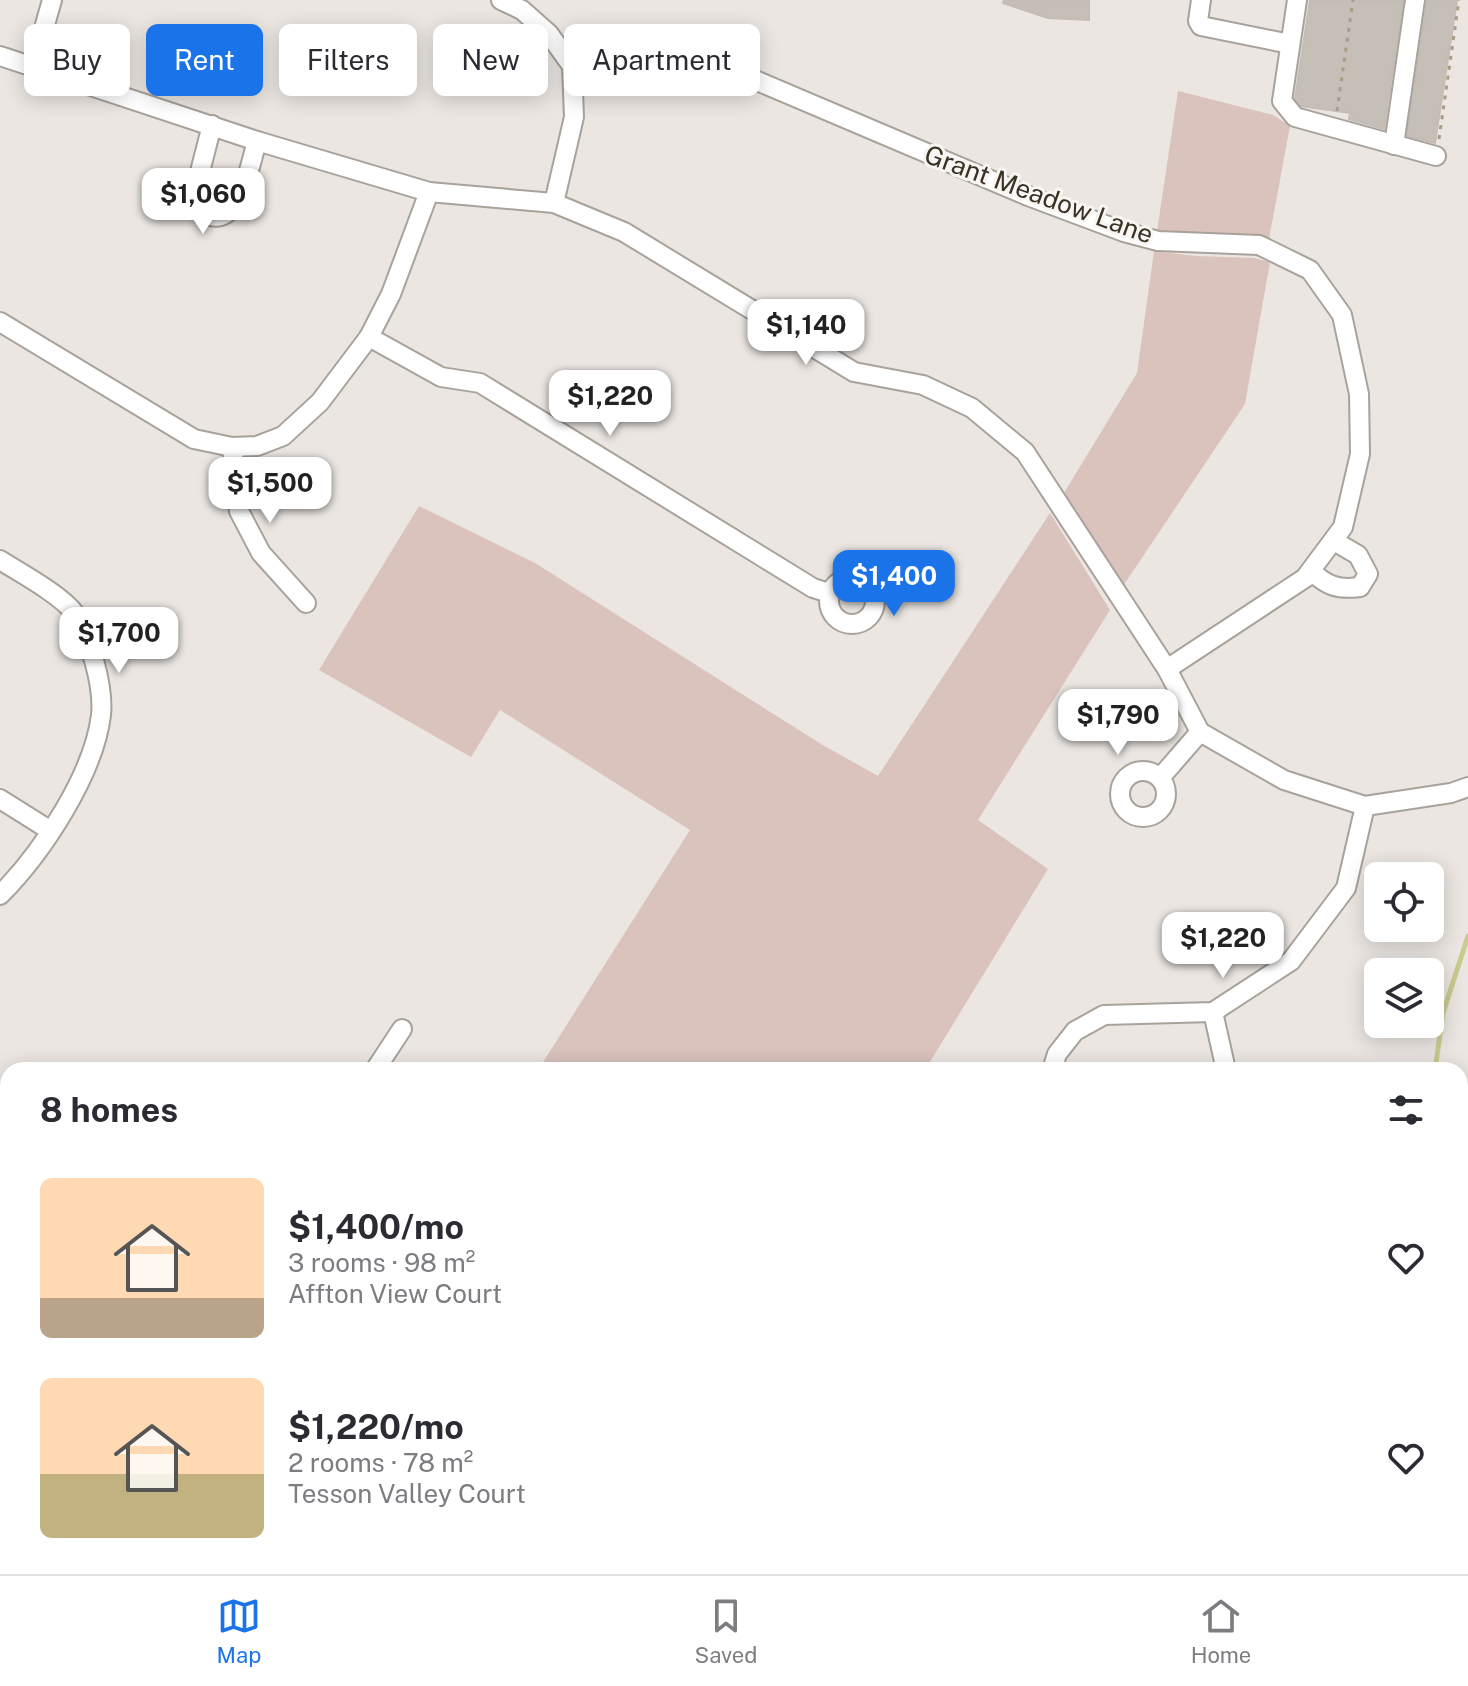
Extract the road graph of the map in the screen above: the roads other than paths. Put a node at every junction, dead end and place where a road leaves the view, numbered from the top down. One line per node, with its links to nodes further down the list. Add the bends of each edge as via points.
1 (52, 0): 6 (street)
2 (501, 0): 8 (street, via 522,10)
3 (1201, 0): 7 (street, via 1201,26)
4 (1297, 0): 7 (street)
5 (1415, 0): 16 (street)
6 (45, 24)
7 (1290, 44): 16 (street, via 1282,101 1295,117)
8 (564, 55)
9 (0, 56): 10 (street)
10 (24, 64)
11 (760, 82): 23 (street, Grant Meadow Lane, via 1124,232 1158,241 1259,245 1310,270 1342,315 1359,394 1360,454 1343,527)
12 (122, 96): 14 (street)
13 (573, 96): 19 (street, via 574,117)
14 (212, 125): 15 (street); 15 (street, via 194,195 201,212 210,216 221,217 237,203)
15 (257, 141): 18 (street)
16 (1394, 145): 17 (street)
17 (1436, 156)
18 (429, 192): 19 (street); 21 (street)
19 (554, 203): 28 (street, via 624,232 854,372 923,385 972,408 1025,452)
20 (0, 322): 22 (street, via 194,439)
21 (369, 337): 22 (street, via 320,402 283,436 257,446); 26 (street, via 441,377 480,383)
22 (232, 447): 27 (street, via 239,511 261,553)
23 (1334, 541): 25 (street, Grant Meadow Lane); 25 (street, via 1358,555 1368,574 1360,587 1325,584)
24 (0, 560): 34 (street, via 74,613 97,668 102,712 93,755)
25 (1311, 571): 28 (street, Grant Meadow Lane)
26 (829, 593)
27 (306, 603)
28 (1167, 669): 29 (street)
29 (1200, 732): 30 (street); 33 (street, via 1284,780)
30 (1160, 778)
31 (1468, 787): 33 (street)
32 (0, 799): 34 (street)
33 (1365, 806): 36 (street, via 1346,888 1291,961)
34 (51, 831): 35 (street)
35 (0, 895)
36 (1213, 1012): 39 (street, via 1104,1015 1075,1031); 40 (street)
37 (402, 1029): 38 (street)
38 (380, 1062)
39 (1054, 1062)
40 (1224, 1062)

